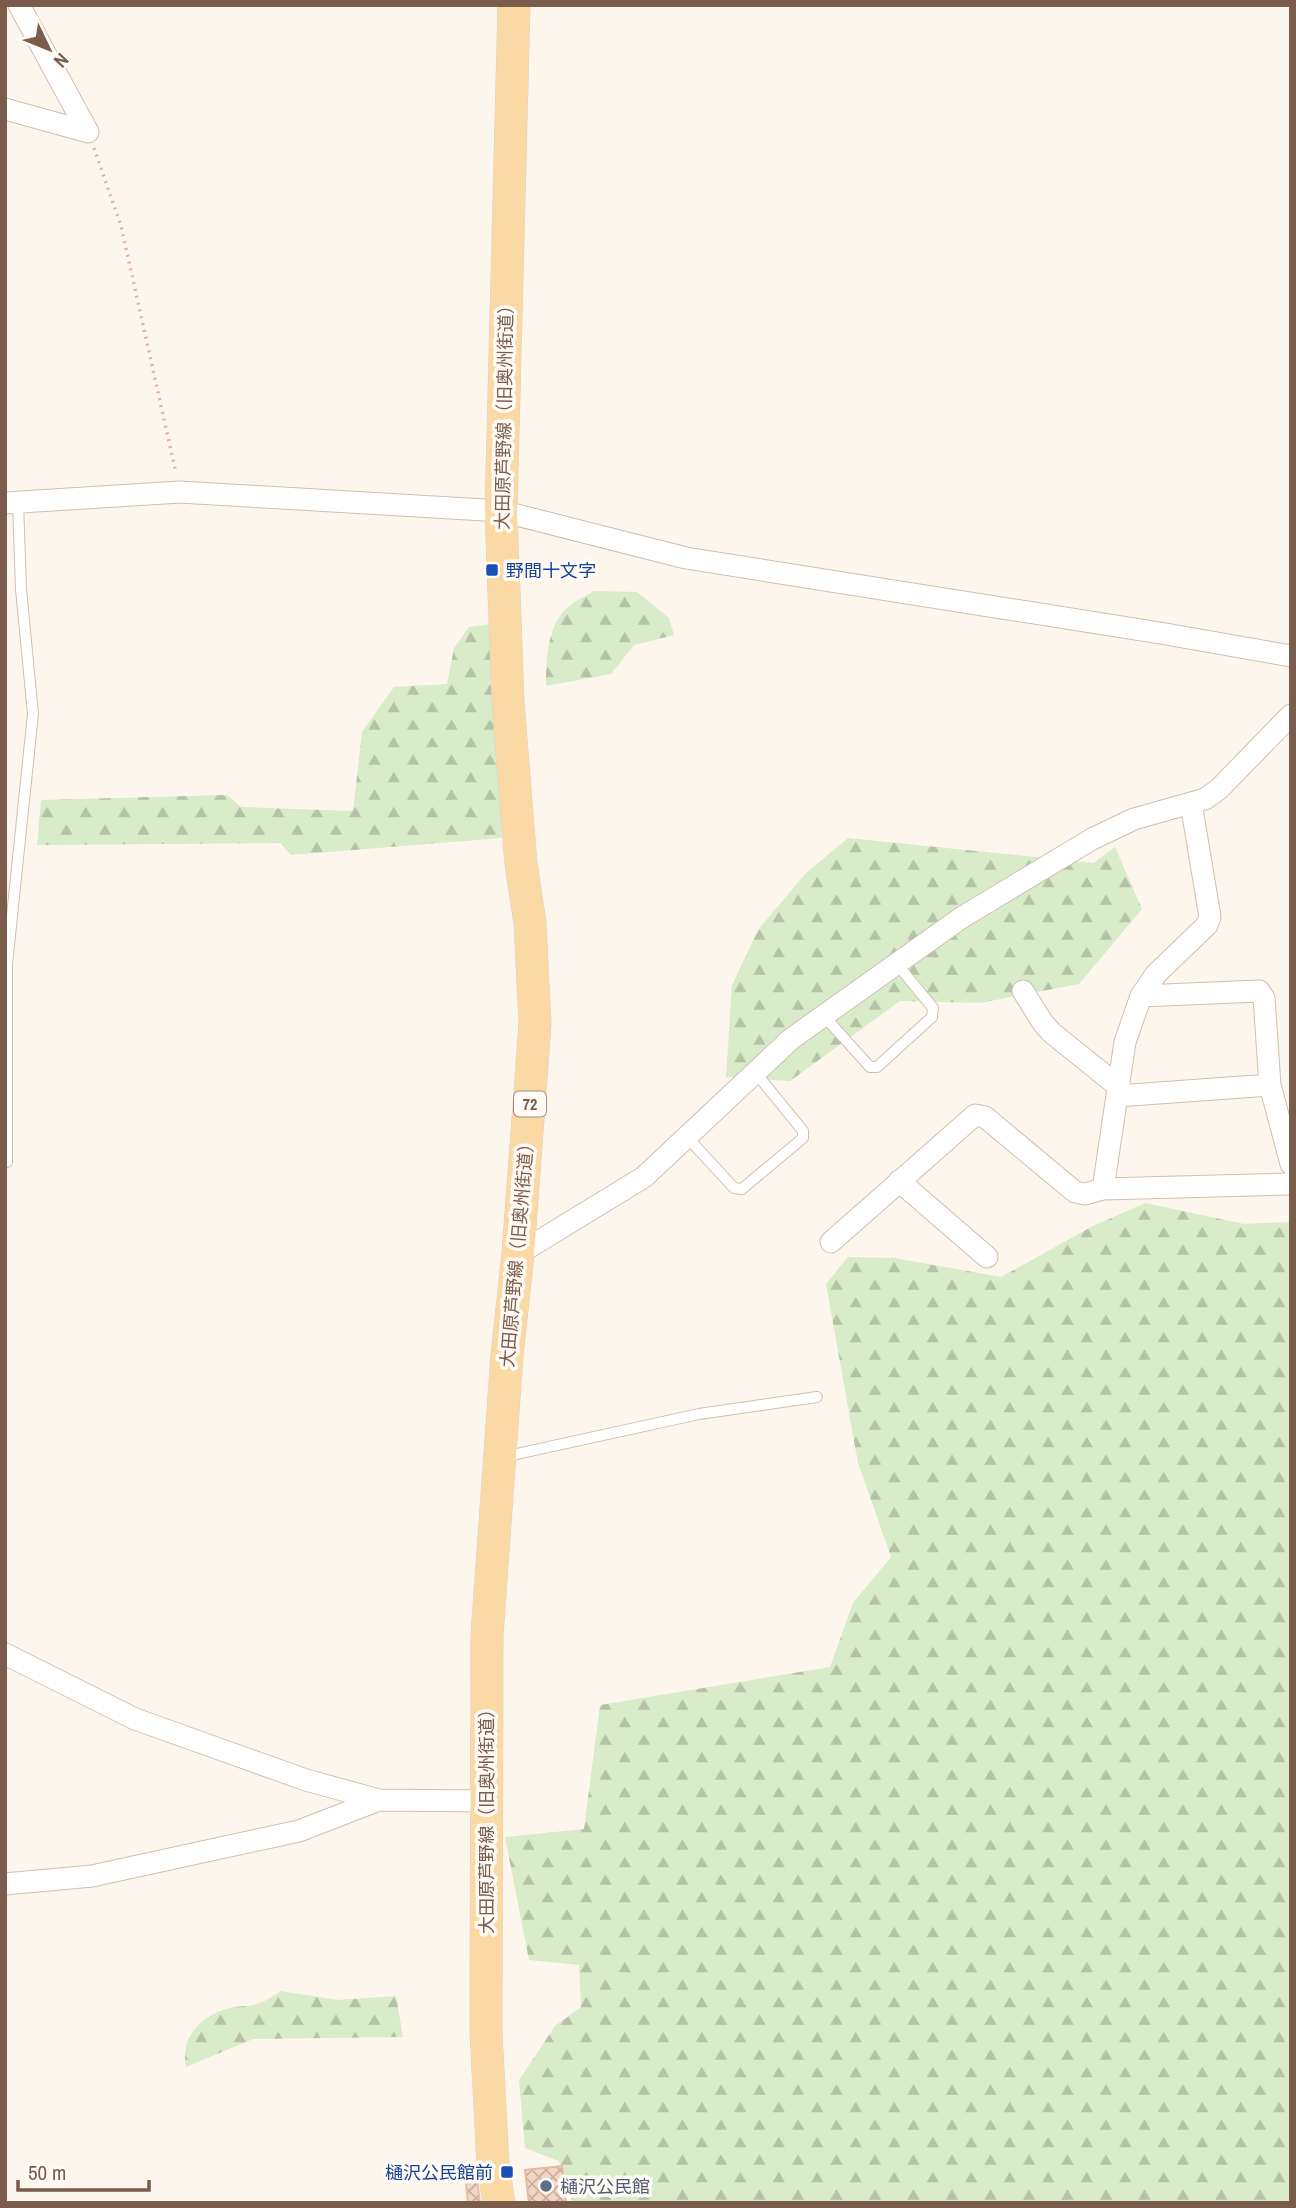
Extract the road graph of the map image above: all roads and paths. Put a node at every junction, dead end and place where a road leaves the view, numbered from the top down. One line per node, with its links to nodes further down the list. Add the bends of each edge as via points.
1 (19, 5): 4 (street)
2 (514, 5): 7 (main road, 大田原芦野線（旧奥州街道） / 72)
3 (5, 109): 4 (street)
4 (88, 132): 5 (path, via 121,226)
5 (180, 492): 6 (street); 7 (street)
6 (11, 503): 19 (lane, via 33,714 7,964)
7 (500, 510): 8 (street, via 686,558); 25 (main road, 大田原芦野線（旧奥州街道） / 72, via 508,702 535,1024)
8 (1291, 656)
9 (1291, 715): 10 (street, via 1219,789)
10 (1191, 803): 11 (street, via 1134,820 1092,839 961,918); 13 (street, via 1210,917)
11 (897, 964): 14 (street); 14 (lane, via 933,1008 932,1017 877,1067 870,1067)
12 (1023, 990): 17 (street, via 1052,1033)
13 (1141, 996): 16 (street, via 1259,991 1264,998); 17 (street, via 1125,1042)
14 (824, 1016): 15 (street)
15 (755, 1072): 18 (street); 18 (lane, via 803,1131 803,1138 742,1189 734,1188)
16 (1270, 1085): 17 (street); 20 (street)
17 (1118, 1091): 23 (street)
18 (687, 1137): 25 (street, via 643,1177)
19 (7, 1162)
20 (1291, 1164)
21 (899, 1181): 23 (street, via 975,1115 985,1116 1074,1192); 24 (street); 26 (street)
22 (1291, 1182): 23 (street)
23 (1103, 1189)
24 (831, 1242)
25 (518, 1254): 28 (main road, 大田原芦野線（旧奥州街道） / 72)
26 (987, 1257)
27 (817, 1397): 28 (lane, via 699,1414)
28 (499, 1458): 31 (main road, 大田原芦野線（旧奥州街道） / 72, via 487,1635)
29 (5, 1654): 30 (street, via 135,1719 306,1780)
30 (379, 1800): 31 (street); 32 (street, via 299,1832 92,1876)
31 (486, 1801): 33 (main road, 大田原芦野線（旧奥州街道） / 72, via 486,2032)
32 (5, 1884)
33 (499, 2203)

